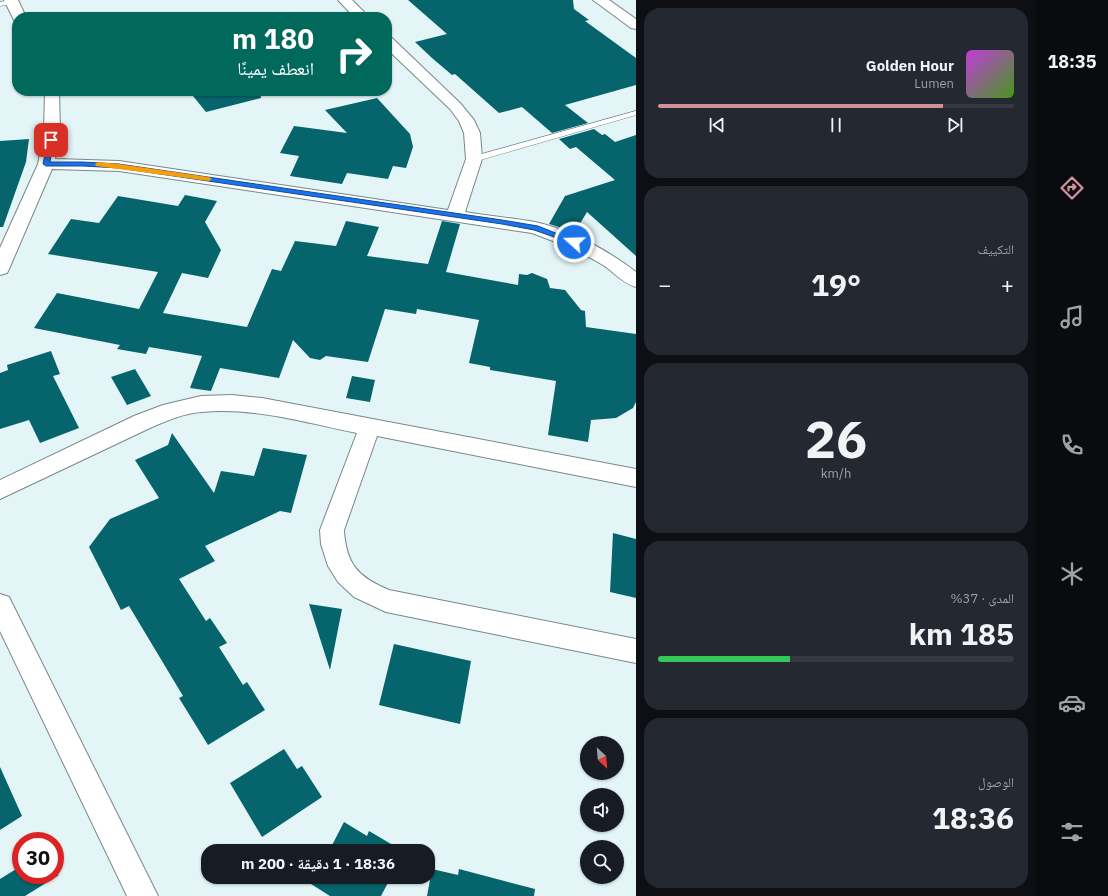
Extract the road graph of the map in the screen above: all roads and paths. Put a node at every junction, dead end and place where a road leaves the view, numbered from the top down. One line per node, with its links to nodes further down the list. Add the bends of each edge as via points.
1 (345, 0): 5 (street)
2 (600, 0): 6 (street)
3 (7, 2): 4 (street)
4 (15, 12)
5 (357, 12)
6 (636, 25)
7 (392, 46): 10 (street, via 455,106 466,120 472,133)
8 (52, 96): 11 (street, via 52,132)
9 (636, 113): 10 (lane)
10 (474, 160): 12 (street)
11 (46, 164): 12 (street, via 119,166); 13 (street)
12 (455, 216): 14 (street, via 535,228 574,242 609,261)
13 (0, 269)
14 (636, 281)
15 (370, 427): 16 (street); 17 (street, via 262,406 232,403 201,404 171,411 142,422); 19 (street, via 332,530 332,545 336,559 355,585 386,601)
16 (636, 478)
17 (0, 490)
18 (0, 605): 20 (street)
19 (636, 651)
20 (143, 896)

